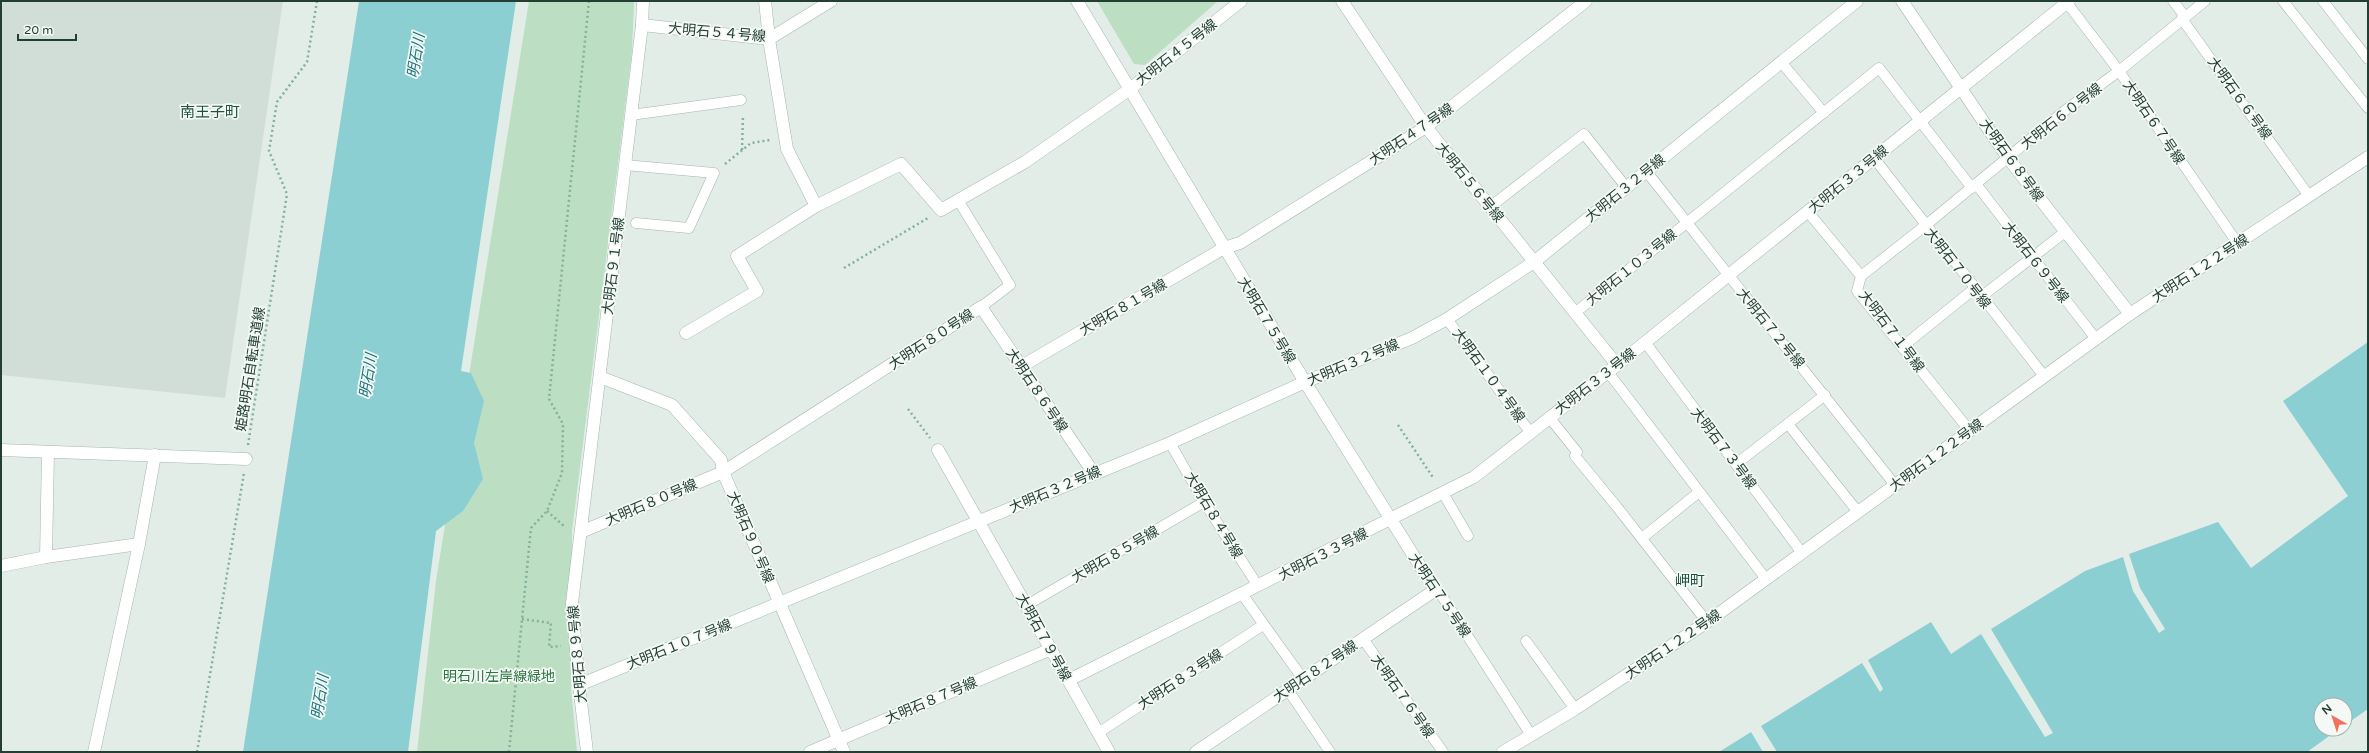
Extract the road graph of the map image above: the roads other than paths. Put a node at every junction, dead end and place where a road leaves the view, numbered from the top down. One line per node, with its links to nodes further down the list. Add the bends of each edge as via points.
1 (643, 1): 16 (street, 大明石９１号線)
2 (766, 1): 17 (street)
3 (831, 1): 17 (street, 大明石５４号線)
4 (1077, 1): 22 (street, 大明石７５号線)
5 (1342, 1): 28 (street, 大明石５６号線)
6 (1586, 1): 28 (street, 大明石４７号線)
7 (1857, 1): 19 (street, 大明石３２号線)
8 (1902, 1): 21 (street, 大明石６８号線)
9 (2173, 1): 15 (lane, 大明石６６号線, via 2183,14)
10 (2204, 1): 15 (lane, 大明石６０号線)
11 (2283, 1): 24 (lane)
12 (2323, 1): 18 (lane)
13 (1239, 2): 22 (street, 大明石４５号線)
14 (2068, 2): 20 (lane, 大明石６７号線); 21 (street, 大明石３３号線)
15 (2182, 19): 20 (lane, 大明石６０号線); 36 (lane, 大明石６６号線)
16 (642, 25): 17 (street, 大明石５４号線); 26 (street, 大明石９１号線)
17 (769, 39): 38 (street, via 787,149)
18 (2368, 59)
19 (1781, 62): 25 (lane); 33 (street, 大明石３２号線)
20 (2119, 71): 31 (lane, 大明石６０号線, via 2063,112); 45 (lane, 大明石６７号線)
21 (1961, 88): 27 (street, 大明石３３号線); 31 (street, 大明石６８号線)
22 (1130, 89): 37 (street, via 1025,162); 46 (street, 大明石７５号線)
23 (742, 104): 26 (lane)
24 (2368, 108)
25 (1824, 112): 27 (lane, 大明石６９号線, via 1879,68); 41 (lane, 大明石１０３号線)
26 (631, 115): 32 (street, 大明石９１号線)
27 (1921, 121): 30 (street, 大明石３３号線); 34 (lane, 大明石６９号線)
28 (1426, 128): 39 (street, 大明石５６号線); 46 (street, 大明石４７号線, via 1240,243)
29 (2368, 157): 36 (street, 大明石１２２号線)
30 (1874, 158): 40 (street, 大明石３３号線); 43 (lane, 大明石７０号線)
31 (2008, 158): 34 (lane, 大明石６０号線); 44 (street, 大明石６８号線)
32 (625, 165): 42 (lane, via 714,173 689,228); 64 (street, 大明石９１号線)
33 (1646, 171): 35 (street, 大明石３２号線); 41 (lane, 大明石７２号線)
34 (1974, 186): 43 (lane, 大明石６０号線); 47 (lane, 大明石６９号線)
35 (1626, 187): 39 (lane, via 1584,134); 48 (street, 大明石３２号線)
36 (2309, 196): 45 (street, 大明石１２２号線)
37 (958, 200): 38 (street, via 941,210 901,164); 53 (lane, 大明石８０号線, via 1010,285)
38 (816, 206): 57 (street, via 737,256 757,291)
39 (1490, 207): 48 (street, 大明石５６号線)
40 (1808, 212): 49 (street, 大明石３３号線); 50 (lane, 大明石７１号線)
41 (1686, 222): 49 (lane, 大明石７２号線); 54 (lane, 大明石１０３号線)
42 (636, 223)
43 (1926, 226): 50 (lane, 大明石６０号線); 51 (lane, 大明石７０号線)
44 (2064, 232): 47 (lane); 55 (street, 大明石６８号線)
45 (2238, 244): 55 (street, 大明石１２２号線)
46 (1224, 248): 61 (street, 大明石８１号線); 65 (street, 大明石７５号線)
47 (2032, 257): 52 (lane); 58 (lane, 大明石６９号線)
48 (1534, 262): 54 (street, 大明石５６号線); 56 (street, 大明石３２号線)
49 (1728, 275): 59 (street, 大明石３３号線); 66 (lane, 大明石７２号線)
50 (1861, 276): 60 (lane, 大明石７１号線, via 1857,291)
51 (1974, 289): 52 (lane, 大明石７０号線); 60 (lane)
52 (1981, 297): 63 (lane, 大明石７０号線)
53 (981, 307): 61 (street, 大明石８６号線); 78 (street, 大明石８０号線)
54 (1576, 312): 62 (street, 大明石５６号線)
55 (2130, 314): 58 (street, 大明石１２２号線)
56 (1447, 319): 65 (street, 大明石３２号線, via 1412,338); 70 (lane, 大明石１０４号線)
57 (686, 333)
58 (2096, 339): 63 (street, 大明石１２２号線)
59 (1645, 342): 62 (street, 大明石３３号線); 77 (lane, 大明石７３号線)
60 (1902, 347): 69 (lane, 大明石７１号線)
61 (1022, 366): 79 (street, 大明石８６号線)
62 (1612, 369): 67 (street, 大明石３３号線); 81 (lane)
63 (2044, 376): 69 (street, 大明石１２２号線)
64 (600, 377): 78 (street, 大明石９０号線, via 672,405 721,460); 87 (street, 大明石９１号線)
65 (1304, 382): 71 (street, 大明石３２号線); 85 (street, 大明石７５号線)
66 (1825, 395): 68 (lane); 80 (lane, 大明石７２号線)
67 (1549, 417): 70 (street, 大明石３３号線); 89 (lane, via 1577,452 1575,456)
68 (1788, 424): 77 (lane); 84 (lane)
69 (1970, 431): 80 (street, 大明石１２２号線)
70 (1530, 432): 82 (street, 大明石３３号線, via 1474,477)
71 (1170, 443): 79 (street, 大明石３２号線); 83 (lane, 大明石８４号線)
72 (1, 450): 74 (street)
73 (938, 450): 86 (street, 大明石７９号線)
74 (48, 453): 75 (street); 92 (street)
75 (155, 455): 76 (street); 90 (street)
76 (246, 459)
77 (1736, 464): 91 (lane, 大明石７３号線)
78 (723, 472): 87 (street, 大明石８０号線); 98 (street, 大明石９０号線)
79 (1093, 472): 86 (street, 大明石３２号線)
80 (1896, 485): 84 (street, 大明石１２２号線)
81 (1699, 492): 89 (lane); 94 (lane)
82 (1443, 493): 85 (street, 大明石３３号線); 88 (lane)
83 (1204, 502): 95 (lane, 大明石８４号線); 99 (lane, 大明石８５号線)
84 (1858, 512): 91 (street, 大明石１２２号線)
85 (1391, 520): 95 (street, 大明石３３号線); 96 (street, 大明石７５号線)
86 (979, 522): 98 (street, 大明石３２号線); 99 (street, 大明石７９号線)
87 (581, 532): 107 (street, 大明石８９号線, via 572,603)
88 (1468, 536)
89 (1642, 538): 100 (lane)
90 (139, 544): 92 (street); 114 (street)
91 (1802, 553): 94 (street, 大明石１２２号線)
92 (46, 557): 93 (street)
93 (1, 566)
94 (1766, 579): 100 (street, 大明石１２２号線)
95 (1258, 586): 97 (street, 大明石３３号線)
96 (1435, 590): 102 (street, 大明石８２号線); 111 (lane, 大明石７５号線, via 1442,596)
97 (1242, 594): 101 (lane); 106 (street, 大明石３３号線)
98 (780, 603): 107 (street, 大明石１０７号線); 112 (street, 大明石９０号線)
99 (1026, 605): 104 (street, 大明石７９号線)
100 (1707, 622): 109 (street, 大明石１２２号線)
101 (1263, 625): 105 (lane); 110 (lane, 大明石８３号線)
102 (1363, 639): 105 (street, 大明石８２号線); 120 (lane, 大明石７６号線)
103 (1526, 641): 109 (lane)
104 (1051, 649): 106 (street, 大明石７９号線); 112 (street, 大明石８７号線)
105 (1303, 679): 108 (street, 大明石８２号線)
106 (1069, 680): 110 (street, 大明石７９号線)
107 (578, 685): 115 (street, 大明石８９号線)
108 (1288, 690): 113 (street, 大明石８２号線); 119 (lane)
109 (1575, 709): 111 (street, 大明石１２２号線)
110 (1098, 733): 118 (street, 大明石７９号線)
111 (1531, 735): 121 (street, 大明石１２２号線)
112 (838, 740): 116 (street, 大明石８７号線); 117 (street, 大明石９０号線)
113 (1202, 750)
114 (94, 752)
115 (587, 752)
116 (810, 752)
117 (844, 752)
118 (1109, 752)
119 (1330, 752)
120 (1443, 752)
121 (1502, 752)

